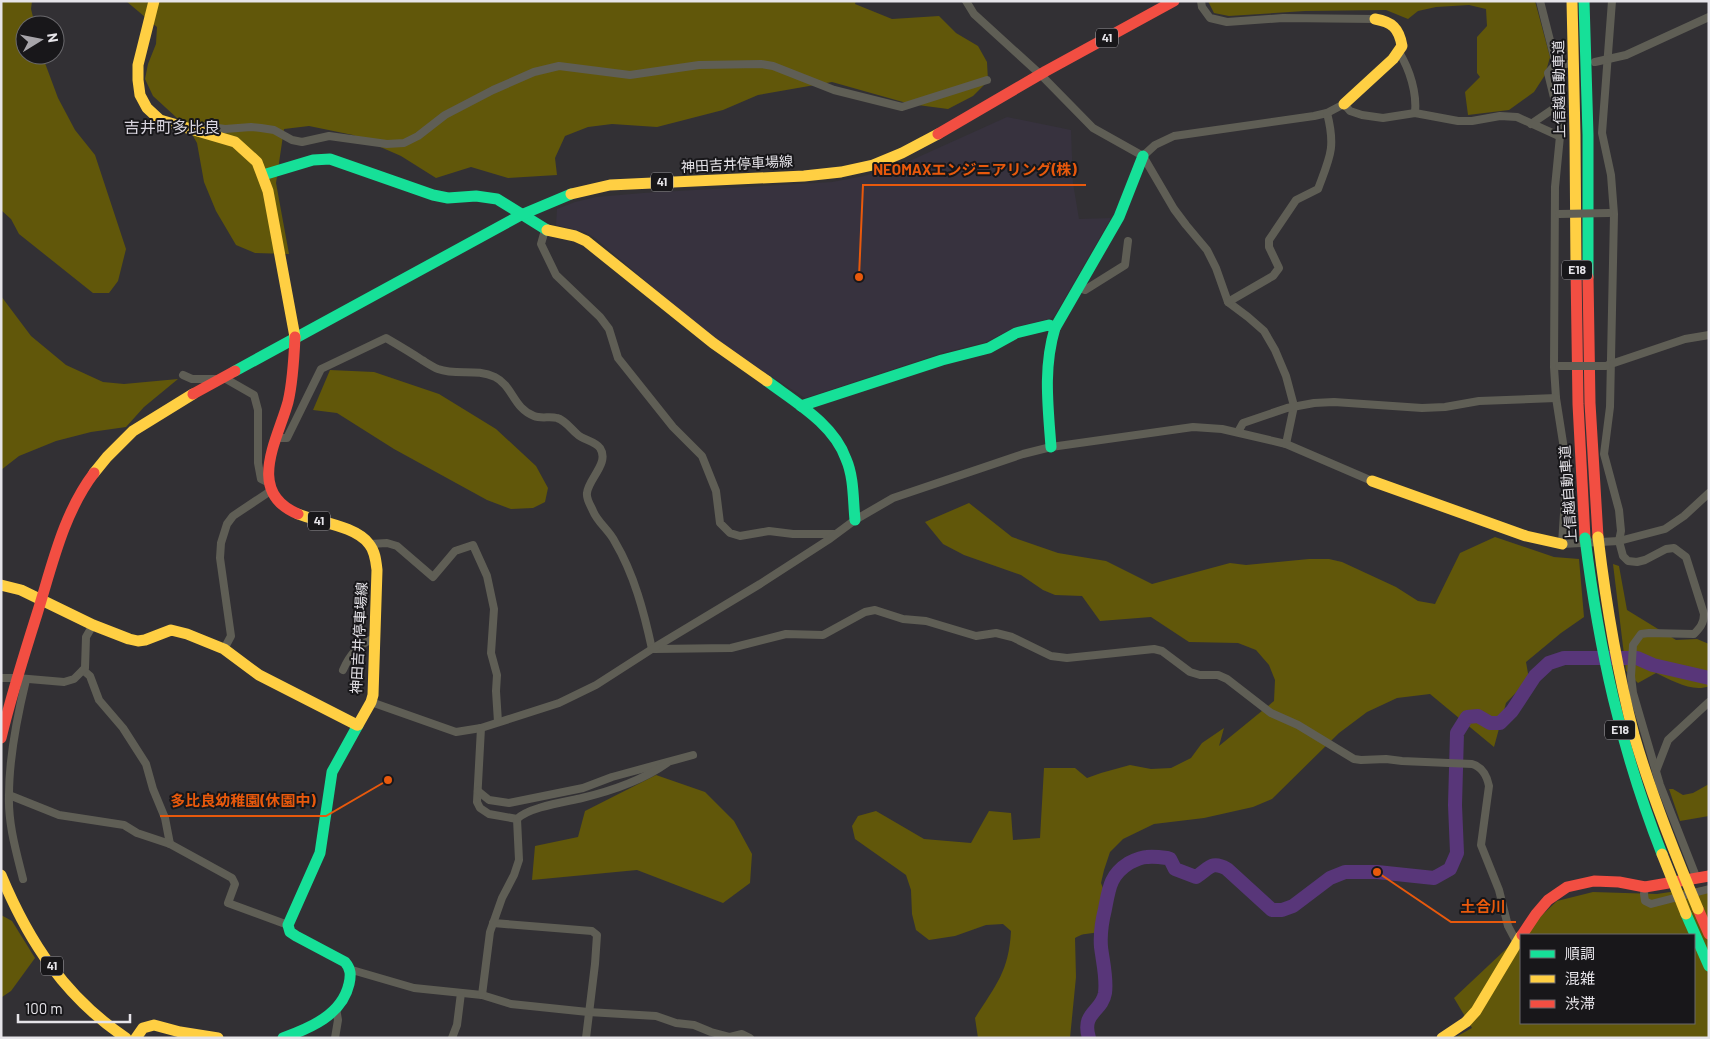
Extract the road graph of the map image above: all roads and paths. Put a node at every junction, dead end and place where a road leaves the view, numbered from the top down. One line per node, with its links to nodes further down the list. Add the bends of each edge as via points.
1 (154, 1): 23 (main road, via 137,72 141,102 160,120)
2 (966, 1): 16 (street, via 974,14)
3 (1174, 1): 16 (main road, 神田吉井停車場線 / 41)
4 (1201, 1): 10 (street, via 1210,18 1227,22 1283,18)
5 (1540, 1): 14 (street)
6 (1572, 1): 87 (main road, 上信越自動車道 / E18, bridge, via 1579,453 1596,618 1620,730 1642,802)
7 (1584, 1): 89 (main road, 上信越自動車道 / E18, bridge, via 1591,413 1598,537 1613,644 1632,727 1655,800)
8 (1612, 1): 12 (street)
9 (1709, 17): 12 (street)
10 (1375, 19): 11 (main road, via 1395,26 1401,34)
11 (1400, 52): 18 (main road); 21 (street, via 1407,65 1416,103)
12 (1607, 61): 13 (street); 27 (street, via 1602,133 1611,175)
13 (1595, 62)
14 (1556, 64): 15 (street); 19 (street, via 1548,73)
15 (1566, 64)
16 (1041, 74): 25 (street, via 1093,128); 28 (main road, 神田吉井停車場線 / 41, via 934,137 873,165 804,176 610,185 564,196)
17 (987, 80): 23 (street, via 902,107 834,90 762,64 699,66 630,75 559,66 534,72 493,90 445,115 404,143 387,144 329,136 302,142 274,130 251,126 225,129 204,126)
18 (1344, 104): 20 (street); 21 (street, via 1350,111 1383,118)
19 (1556, 107): 22 (street); 24 (street, via 1561,126)
20 (1328, 113): 25 (street, via 1185,133 1155,145); 33 (street, via 1331,155 1318,189 1296,200 1269,240 1268,247 1279,268 1273,276)
21 (1415, 113): 22 (street, via 1458,121 1517,117)
22 (1530, 124): 24 (street)
23 (197, 132): 26 (main road, via 235,142 257,162)
24 (1559, 136): 29 (street, via 1554,187)
25 (1143, 156): 32 (main road, via 1119,217); 33 (street, via 1174,209 1207,250)
26 (263, 176): 28 (main road, via 313,160 330,159 433,195 492,198); 36 (main road)
27 (1612, 214): 29 (street, bridge); 37 (street)
28 (521, 215): 30 (main road); 36 (main road, 神田吉井停車場線 / 41)
29 (1557, 215): 38 (street)
30 (545, 230): 41 (main road, via 586,241 713,343); 51 (street, via 541,244 556,275 600,317 608,329 618,358 673,427 702,456 716,491 720,523 730,533 740,536 769,531)
31 (1128, 241): 32 (street, via 1125,265 1085,290)
32 (1078, 287): 34 (main road)
33 (1228, 302): 42 (street, via 1264,331 1286,376)
34 (1055, 328): 41 (main road, via 1049,325 1016,333 989,348); 46 (main road, via 1045,366)
35 (1709, 335): 37 (street, via 1685,339)
36 (295, 337): 44 (main road, via 288,400); 56 (main road, 神田吉井停車場線 / 41, bridge, via 128,436 92,476 78,498 66,522)
37 (1609, 365): 38 (street, bridge); 52 (street, via 1610,407 1604,454 1619,510)
38 (1557, 367): 40 (street)
39 (183, 375): 48 (street, via 192,379 226,379 254,395 258,410 258,463 261,479)
40 (1556, 398): 42 (street, via 1479,401 1445,407 1334,402); 54 (street, via 1567,468)
41 (801, 406): 50 (main road, via 830,432 846,457)
42 (1294, 406): 43 (street, via 1243,423); 45 (street)
43 (1238, 432): 45 (street); 46 (street, via 1193,427)
44 (276, 438): 48 (main road, via 269,458); 60 (street, via 287,438 321,369 386,338 438,369 496,377 524,410 535,417 557,418 599,446 603,456 587,493 588,500 597,520 616,543 629,571 644,611)
45 (1286, 444): 47 (street)
46 (1051, 447): 50 (street, via 893,498)
47 (1372, 481): 54 (main road, via 1526,536)
48 (271, 487): 53 (main road, 41, via 276,498 289,510 348,529); 59 (street, via 233,516 221,543 220,558 231,636)
49 (1709, 492): 52 (street, via 1666,529)
50 (855, 520): 51 (street)
51 (834, 534): 60 (street, via 760,584)
52 (1619, 541): 54 (street); 73 (street, via 1623,556 1628,561 1645,560 1674,548 1686,556 1704,614 1704,620 1694,634 1641,634 1633,645 1633,693)
53 (370, 544): 58 (main road, 神田吉井停車場線, via 377,570); 67 (street, via 387,542 397,546 433,576 455,551 473,545 487,576 494,609 492,653 497,675)
54 (1562, 544)
55 (1, 585): 56 (main road)
56 (41, 600): 57 (main road); 63 (main road, 神田吉井停車場線 / 41)
57 (93, 625): 59 (main road, via 138,641 171,630); 61 (street, via 86,637)
58 (375, 638): 62 (street, via 362,643); 65 (main road, 神田吉井停車場線)
59 (224, 649): 68 (main road, via 259,675)
60 (652, 649): 67 (street, via 575,696); 90 (street, via 731,648 786,634 823,635 865,612 875,610 976,636 996,633 1012,636 1051,656 1067,658 1154,649 1162,651 1190,672 1227,679 1270,713 1298,725 1354,759 1472,764 1483,771 1489,786 1481,845 1499,890 1508,926)
61 (83, 670): 63 (street, via 74,679 64,682); 77 (street, via 90,676 99,700 123,728 146,764 165,818)
62 (343, 670)
63 (22, 679): 64 (street); 70 (main road, 神田吉井停車場線 / 41); 75 (street)
64 (2, 680)
65 (371, 702): 68 (main road, 神田吉井停車場線); 69 (street, via 456,732)
66 (1709, 702): 73 (street, via 1668,740)
67 (498, 722): 69 (street)
68 (357, 725): 85 (main road, 神田吉井停車場線, via 332,772 320,853)
69 (480, 728): 74 (street)
70 (1, 738)
71 (692, 755): 72 (street)
72 (667, 763): 74 (street, via 583,788 508,803 489,800); 76 (street, via 613,790 552,804)
73 (1656, 771): 81 (street)
74 (478, 791): 76 (street, via 480,808 490,814)
75 (9, 795): 77 (street, via 59,815 124,825); 80 (street, via 14,844)
76 (517, 819): 84 (street, via 519,860)
77 (170, 844): 85 (street, via 232,878 234,884 228,903)
78 (1, 875): 97 (main road, 41, via 35,944 63,981 103,1023)
79 (1709, 876): 81 (main road)
80 (23, 879)
81 (1697, 879): 82 (main road)
82 (1645, 887): 83 (street, via 1645,901 1654,904); 86 (main road, via 1594,881 1567,886 1548,900)
83 (1709, 889)
84 (493, 923): 94 (street); 96 (street, via 592,931 597,935)
85 (288, 925): 92 (main road, via 290,932 342,959)
86 (1523, 934)
87 (1695, 934)
88 (1695, 934): 91 (main road, 上信越自動車道 / E18, bridge)
89 (1709, 934)
90 (1520, 938): 105 (main road, via 1476,1011)
91 (1709, 966)
92 (352, 970): 93 (street, via 414,988); 95 (main road, via 348,993)
93 (461, 993): 94 (street); 102 (street)
94 (482, 995): 96 (street, via 511,1004)
95 (336, 1008): 100 (main road, via 314,1024); 101 (street)
96 (588, 1012): 103 (street); 104 (street, via 656,1016 730,1037 742,1034)
97 (126, 1038)
98 (136, 1038): 99 (main road, via 142,1028 154,1025)
99 (218, 1038)
100 (283, 1038)
101 (335, 1038)
102 (452, 1038)
103 (586, 1038)
104 (750, 1038)
105 (1442, 1038)

